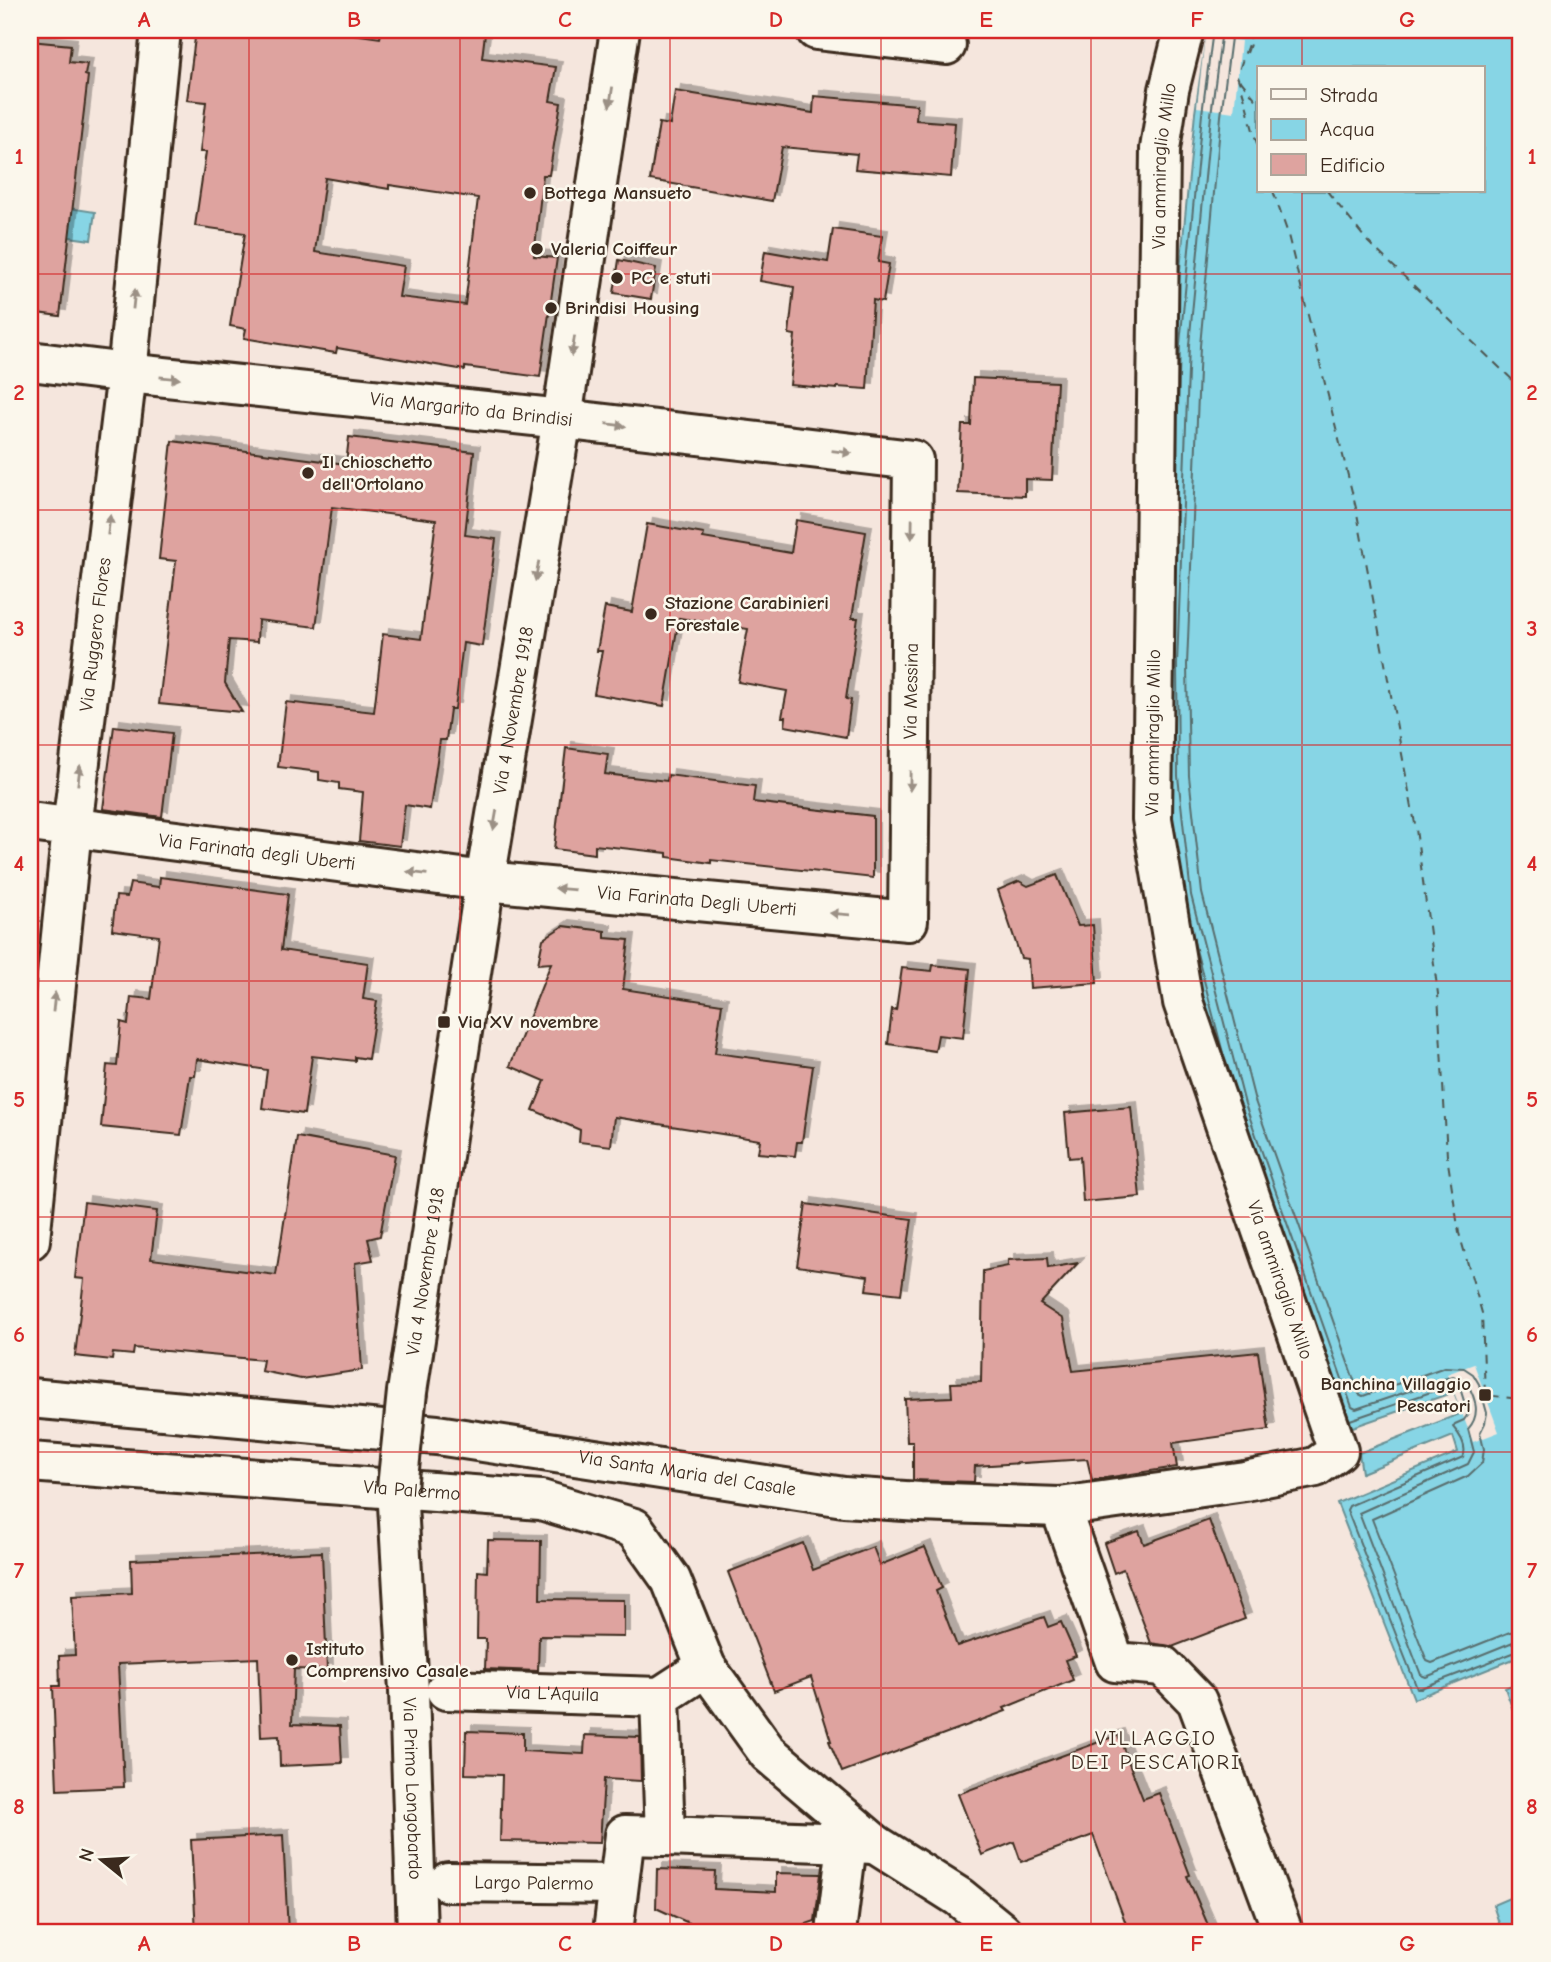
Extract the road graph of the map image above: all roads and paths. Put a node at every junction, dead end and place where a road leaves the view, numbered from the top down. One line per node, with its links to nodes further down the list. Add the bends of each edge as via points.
1 (161, 30): 7 (street, Via Ruggero Flores, one-way to 1)
2 (620, 30): 8 (street, Via 4 Novembre 1918, one-way to 8)
3 (816, 30): 5 (street)
4 (1184, 30): 17 (street, Via ammiraglio Millo, via 1160,149 1152,819 1183,1002)
5 (946, 45)
6 (30, 361): 7 (street, Via Margarito da Brindisi)
7 (127, 373): 8 (street, Via Margarito da Brindisi, one-way to 8); 11 (street, Via Ruggero Flores, one-way to 7)
8 (562, 419): 9 (street, Via Margarito da Brindisi, one-way to 9); 12 (street, Via 4 Novembre 1918, one-way to 12)
9 (913, 460): 13 (street, Via Messina, one-way to 13)
10 (30, 822): 11 (street, Via Farinata degli Uberti)
11 (72, 828): 12 (street, Via Farinata degli Uberti, one-way to 11); 14 (street, Via Ruggero Flores, one-way to 11)
12 (485, 881): 13 (street, Via Farinata Degli Uberti, one-way to 12); 15 (street, Via 4 Novembre 1918)
13 (908, 921)
14 (30, 1240)
15 (407, 1392): 19 (street, Via Primo Longobardo, bridge)
16 (30, 1398): 20 (street, Via Santa Maria del Casale, via 437,1436 844,1497)
17 (1338, 1451): 20 (street, Via Santa Maria del Casale, via 1316,1466 1245,1481)
18 (30, 1462): 19 (street, Via Palermo)
19 (397, 1488): 21 (street, Via Palermo, via 541,1500 634,1528 671,1580); 28 (street, Via Primo Longobardo)
20 (1060, 1507): 32 (street, via 1115,1662 1163,1666 1197,1701)
21 (706, 1667): 23 (street); 25 (street, Via Palermo, via 768,1753)
22 (446, 1690): 23 (street, Via L'Aquila)
23 (660, 1697): 24 (street)
24 (665, 1836): 25 (street, Via Palermo); 27 (street, Largo Palermo, via 625,1835)
25 (861, 1844): 30 (street); 31 (street, Via Palermo, via 959,1897)
26 (448, 1882): 27 (street, Largo Palermo)
27 (618, 1884): 29 (street, Largo Palermo)
28 (417, 1932)
29 (613, 1932)
30 (836, 1932)
31 (1002, 1932)
32 (1283, 1932)

